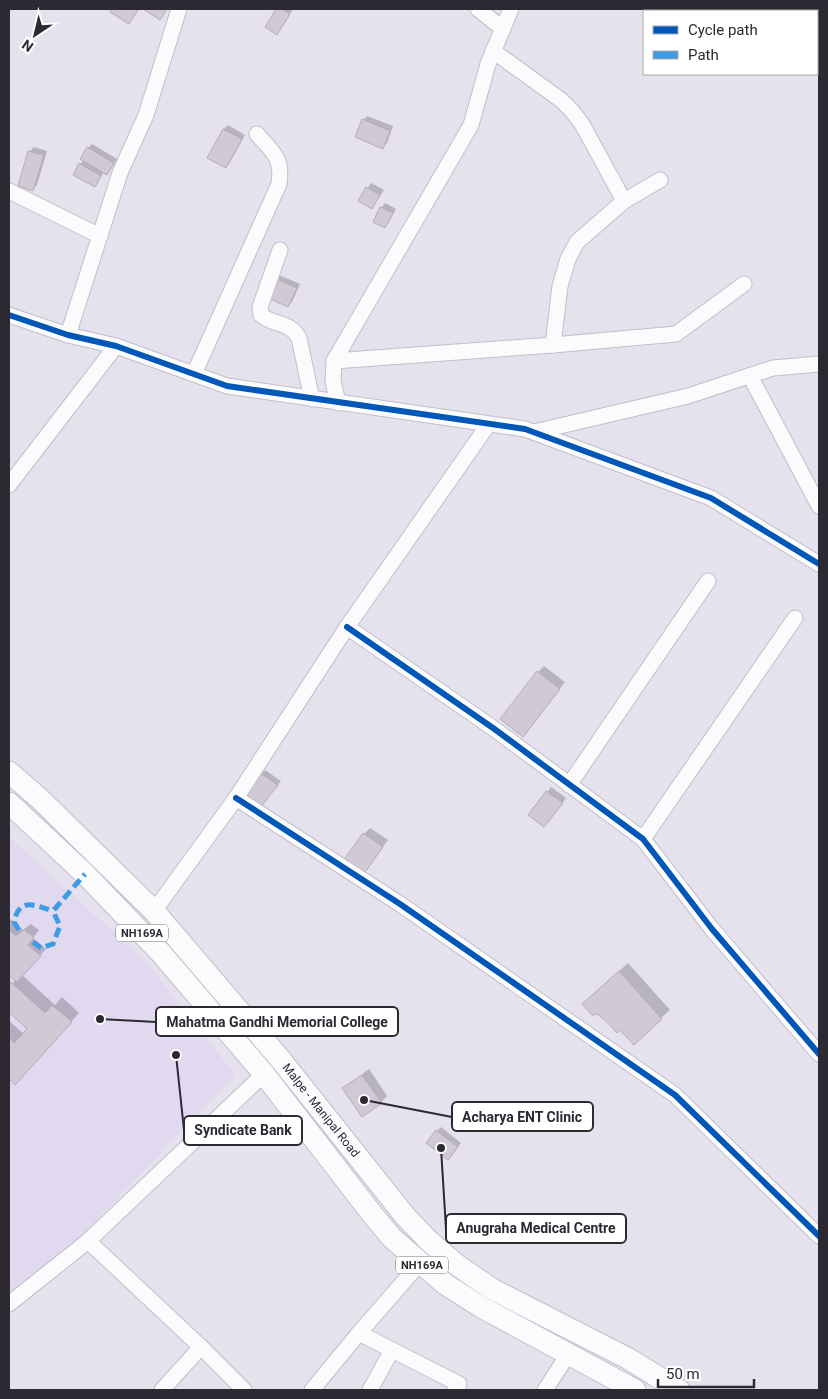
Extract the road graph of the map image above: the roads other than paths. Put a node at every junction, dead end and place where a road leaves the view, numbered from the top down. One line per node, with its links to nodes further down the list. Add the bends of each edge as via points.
1 (179, 9): 10 (street, via 146,115 120,173)
2 (478, 9): 4 (street)
3 (511, 9): 4 (street)
4 (502, 29): 5 (street)
5 (493, 51): 9 (street, via 572,111); 17 (street, via 471,125)
6 (257, 134): 19 (street, via 279,159 279,184)
7 (660, 180): 9 (street)
8 (9, 191): 10 (street)
9 (624, 201): 15 (street, via 577,242 568,259 560,286)
10 (100, 236): 14 (street)
11 (280, 250): 21 (street, via 260,307 261,315 295,330)
12 (744, 284): 15 (street, via 676,334)
13 (9, 315): 14 (street)
14 (68, 335): 16 (street)
15 (553, 345): 17 (street)
16 (116, 346): 19 (street); 25 (street)
17 (334, 360): 22 (street, via 332,381)
18 (819, 364): 20 (street, via 773,368)
19 (194, 374): 21 (street, via 227,386)
20 (750, 376): 24 (street, via 688,396); 26 (street)
21 (312, 398): 22 (street)
22 (338, 402): 23 (street)
23 (488, 425): 24 (street); 30 (street)
24 (534, 432): 27 (street, via 710,498)
25 (9, 485)
26 (819, 506)
27 (819, 564)
28 (708, 581): 32 (street)
29 (795, 618): 35 (street)
30 (347, 627): 32 (street); 33 (street)
31 (9, 772): 36 (highway, Malpe - Manipal Road / NH169A)
32 (569, 785): 35 (street)
33 (236, 798): 36 (street); 39 (street, via 400,904 675,1094)
34 (9, 803): 38 (highway, Malpe - Manipal Road / NH169A, via 85,874 160,952)
35 (643, 839): 37 (street, via 712,929)
36 (154, 911): 47 (highway, Malpe - Manipal Road / NH169A, via 264,1040 388,1196 429,1241 492,1289)
37 (819, 1054)
38 (264, 1074): 40 (street); 41 (highway, Malpe - Manipal Road / NH169A, via 372,1214 392,1238)
39 (819, 1236)
40 (88, 1241): 42 (street); 44 (street)
41 (420, 1263): 43 (street); 46 (highway, Malpe - Manipal Road / NH169A, via 481,1307)
42 (9, 1304)
43 (359, 1332): 45 (street); 51 (street)
44 (201, 1347): 49 (street); 50 (street)
45 (392, 1350): 52 (street); 53 (street, via 459,1384)
46 (569, 1353): 48 (highway, Malpe - Manipal Road / NH169A); 54 (street)
47 (628, 1359): 48 (highway); 56 (highway, Malpe - Manipal Road / NH169A)
48 (616, 1380): 55 (highway, Malpe - Manipal Road / NH169A)
49 (162, 1390)
50 (244, 1390)
51 (312, 1390)
52 (370, 1390)
53 (455, 1390)
54 (545, 1390)
55 (635, 1390)
56 (679, 1390)

